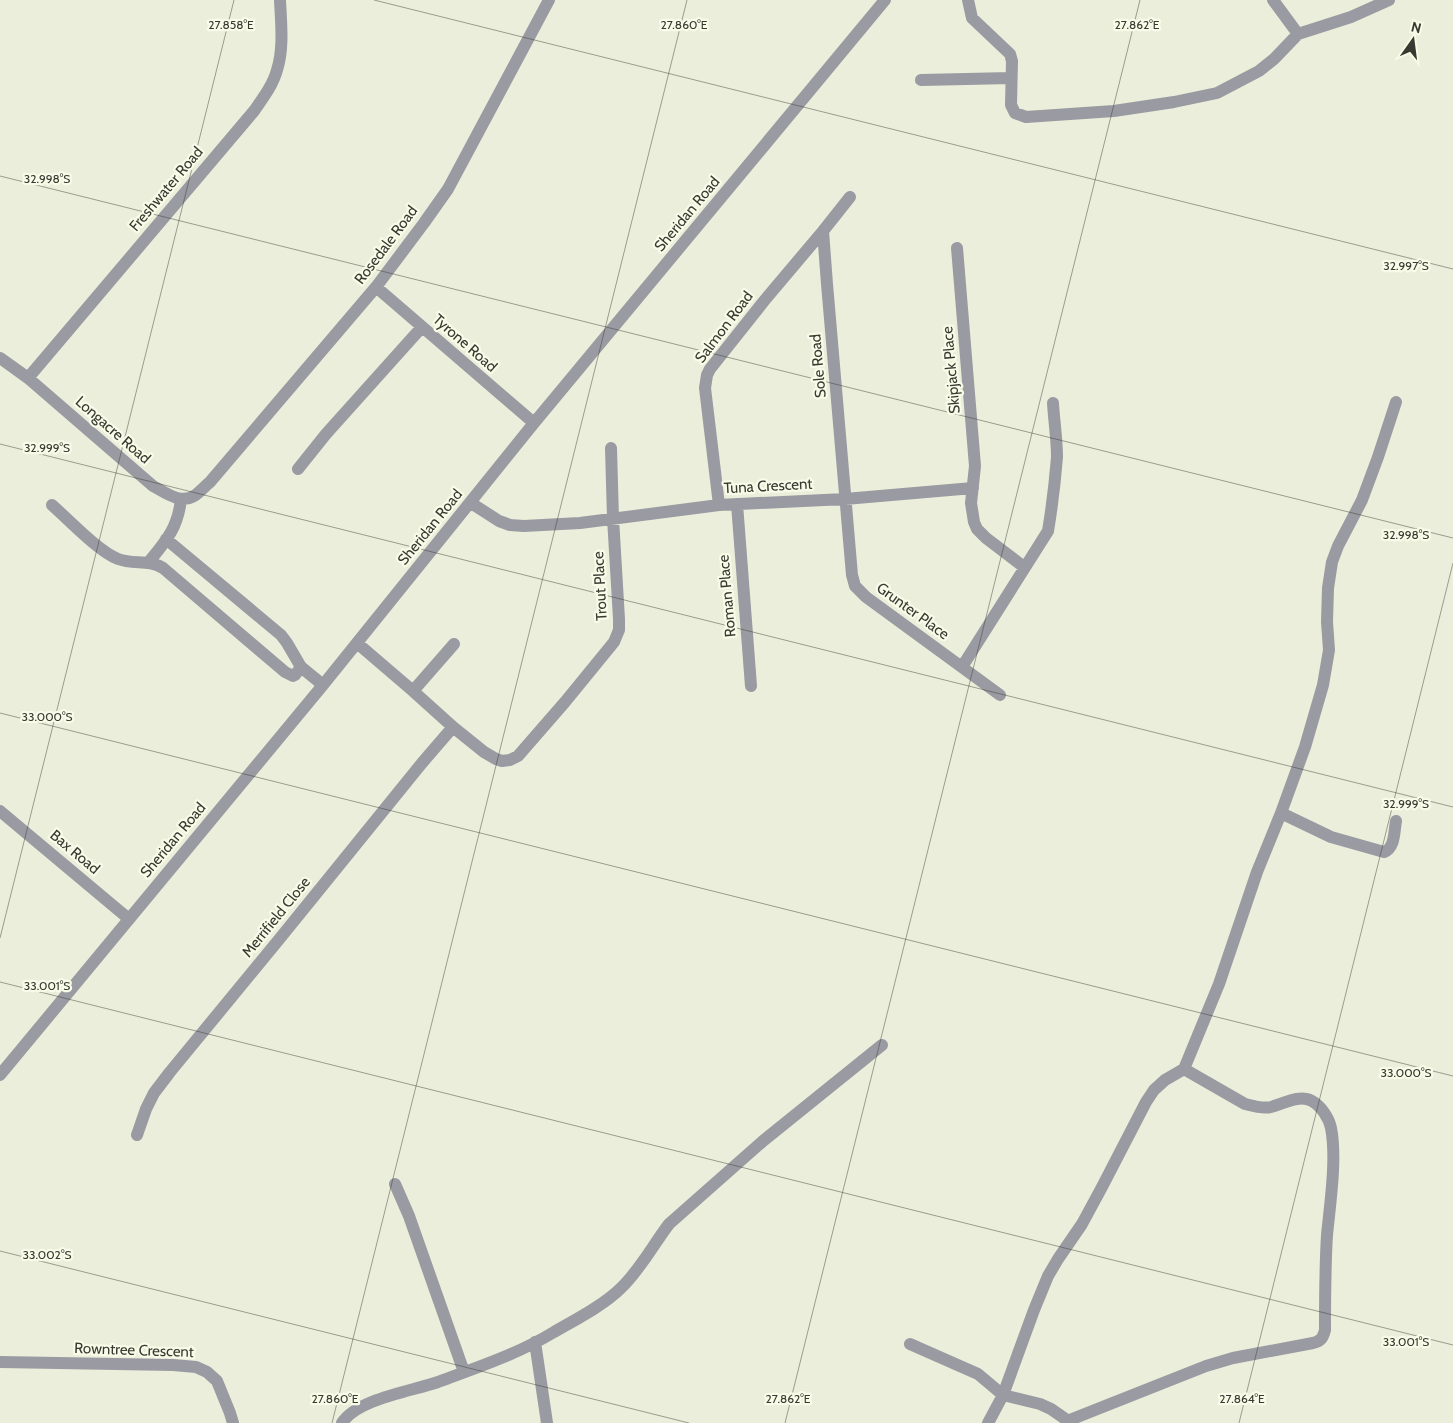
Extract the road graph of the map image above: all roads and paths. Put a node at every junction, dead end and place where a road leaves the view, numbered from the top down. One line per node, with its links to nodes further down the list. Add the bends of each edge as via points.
1 (280, 0): 16 (street, Freshwater Road, via 281,48 277,71 267,92)
2 (549, 0): 13 (street, Rosedale Road, via 448,189)
3 (886, 0): 19 (street, Sheridan Road)
4 (968, 0): 8 (street, via 972,18 1010,54)
5 (1273, 0): 7 (street)
6 (1389, 0): 7 (street, via 1351,18)
7 (1298, 34): 8 (street, via 1259,71 1240,82 1218,93 1174,102 1114,111 1026,117 1015,113 1011,105)
8 (1011, 78): 9 (street)
9 (920, 80)
10 (850, 197): 11 (street, Salmon Road)
11 (824, 231): 24 (street, Sole Road); 28 (street, Salmon Road, via 707,374 705,388)
12 (957, 248): 22 (street, Skipjack Place, via 975,466)
13 (376, 287): 14 (street, Tyrone Road); 23 (street, Rosedale Road, via 210,482 194,496)
14 (422, 327): 19 (street, Tyrone Road); 21 (street)
15 (0, 358): 16 (street, Longacre Road)
16 (28, 378): 23 (street, Longacre Road, via 153,486)
17 (1052, 402): 32 (street, via 1056,457 1052,510 1048,531)
18 (1396, 402): 43 (street, via 1362,500 1332,562 1328,588 1329,650 1323,685)
19 (534, 423): 25 (street, Sheridan Road)
20 (611, 448): 29 (street, Trout Place)
21 (298, 469)
22 (973, 488): 24 (street, Tuna Crescent); 32 (street, via 971,503 977,529)
23 (181, 499): 30 (street, via 178,520)
24 (845, 499): 26 (street, Tuna Crescent); 36 (street, Grunter Place, via 855,586)
25 (471, 503): 29 (street, Tuna Crescent, via 510,525 580,523); 33 (street, Sheridan Road)
26 (737, 504): 28 (street, Tuna Crescent); 38 (street, Roman Place)
27 (52, 505): 31 (street, via 109,554 128,561)
28 (719, 505): 29 (street, Tuna Crescent)
29 (613, 518): 41 (street, Trout Place, via 619,619 614,642 518,756 510,760 496,759)
30 (166, 540): 31 (street); 35 (street, via 281,635)
31 (148, 563): 35 (street, via 163,568 285,672 293,676)
32 (1024, 567): 36 (street)
33 (357, 643): 37 (street, Sheridan Road); 39 (street)
34 (454, 644): 39 (street)
35 (301, 667): 37 (street)
36 (962, 667): 40 (street, Grunter Place)
37 (323, 684): 45 (street, Sheridan Road)
38 (751, 686)
39 (413, 691): 41 (street)
40 (1000, 695)
41 (453, 727): 49 (street, Merrifield Close, via 170,1072 150,1101)
42 (0, 811): 45 (street, Bax Road)
43 (1281, 813): 44 (street, via 1331,837 1384,852 1392,847); 47 (street, via 1219,984)
44 (1396, 821)
45 (129, 919): 48 (street, Sheridan Road)
46 (882, 1046): 51 (street, via 763,1141 669,1224 621,1288)
47 (1184, 1069): 55 (street, via 1165,1080 1146,1102 1082,1224 1048,1276); 56 (street, via 1245,1104 1270,1107 1305,1099 1318,1105 1325,1114 1331,1126 1333,1154 1324,1268 1324,1336 1313,1344 1206,1366)
48 (0, 1075)
49 (137, 1135)
50 (395, 1184): 54 (street)
51 (535, 1342): 54 (street, via 511,1355); 59 (street)
52 (910, 1344): 55 (street, via 978,1374)
53 (0, 1362): 57 (street, Rowntree Crescent, via 196,1367 217,1381)
54 (464, 1372): 58 (street, via 367,1404 346,1416)
55 (1002, 1395): 56 (street, via 1040,1404); 60 (street)
56 (1068, 1422)
57 (233, 1423)
58 (342, 1423)
59 (548, 1423)
60 (988, 1423)

